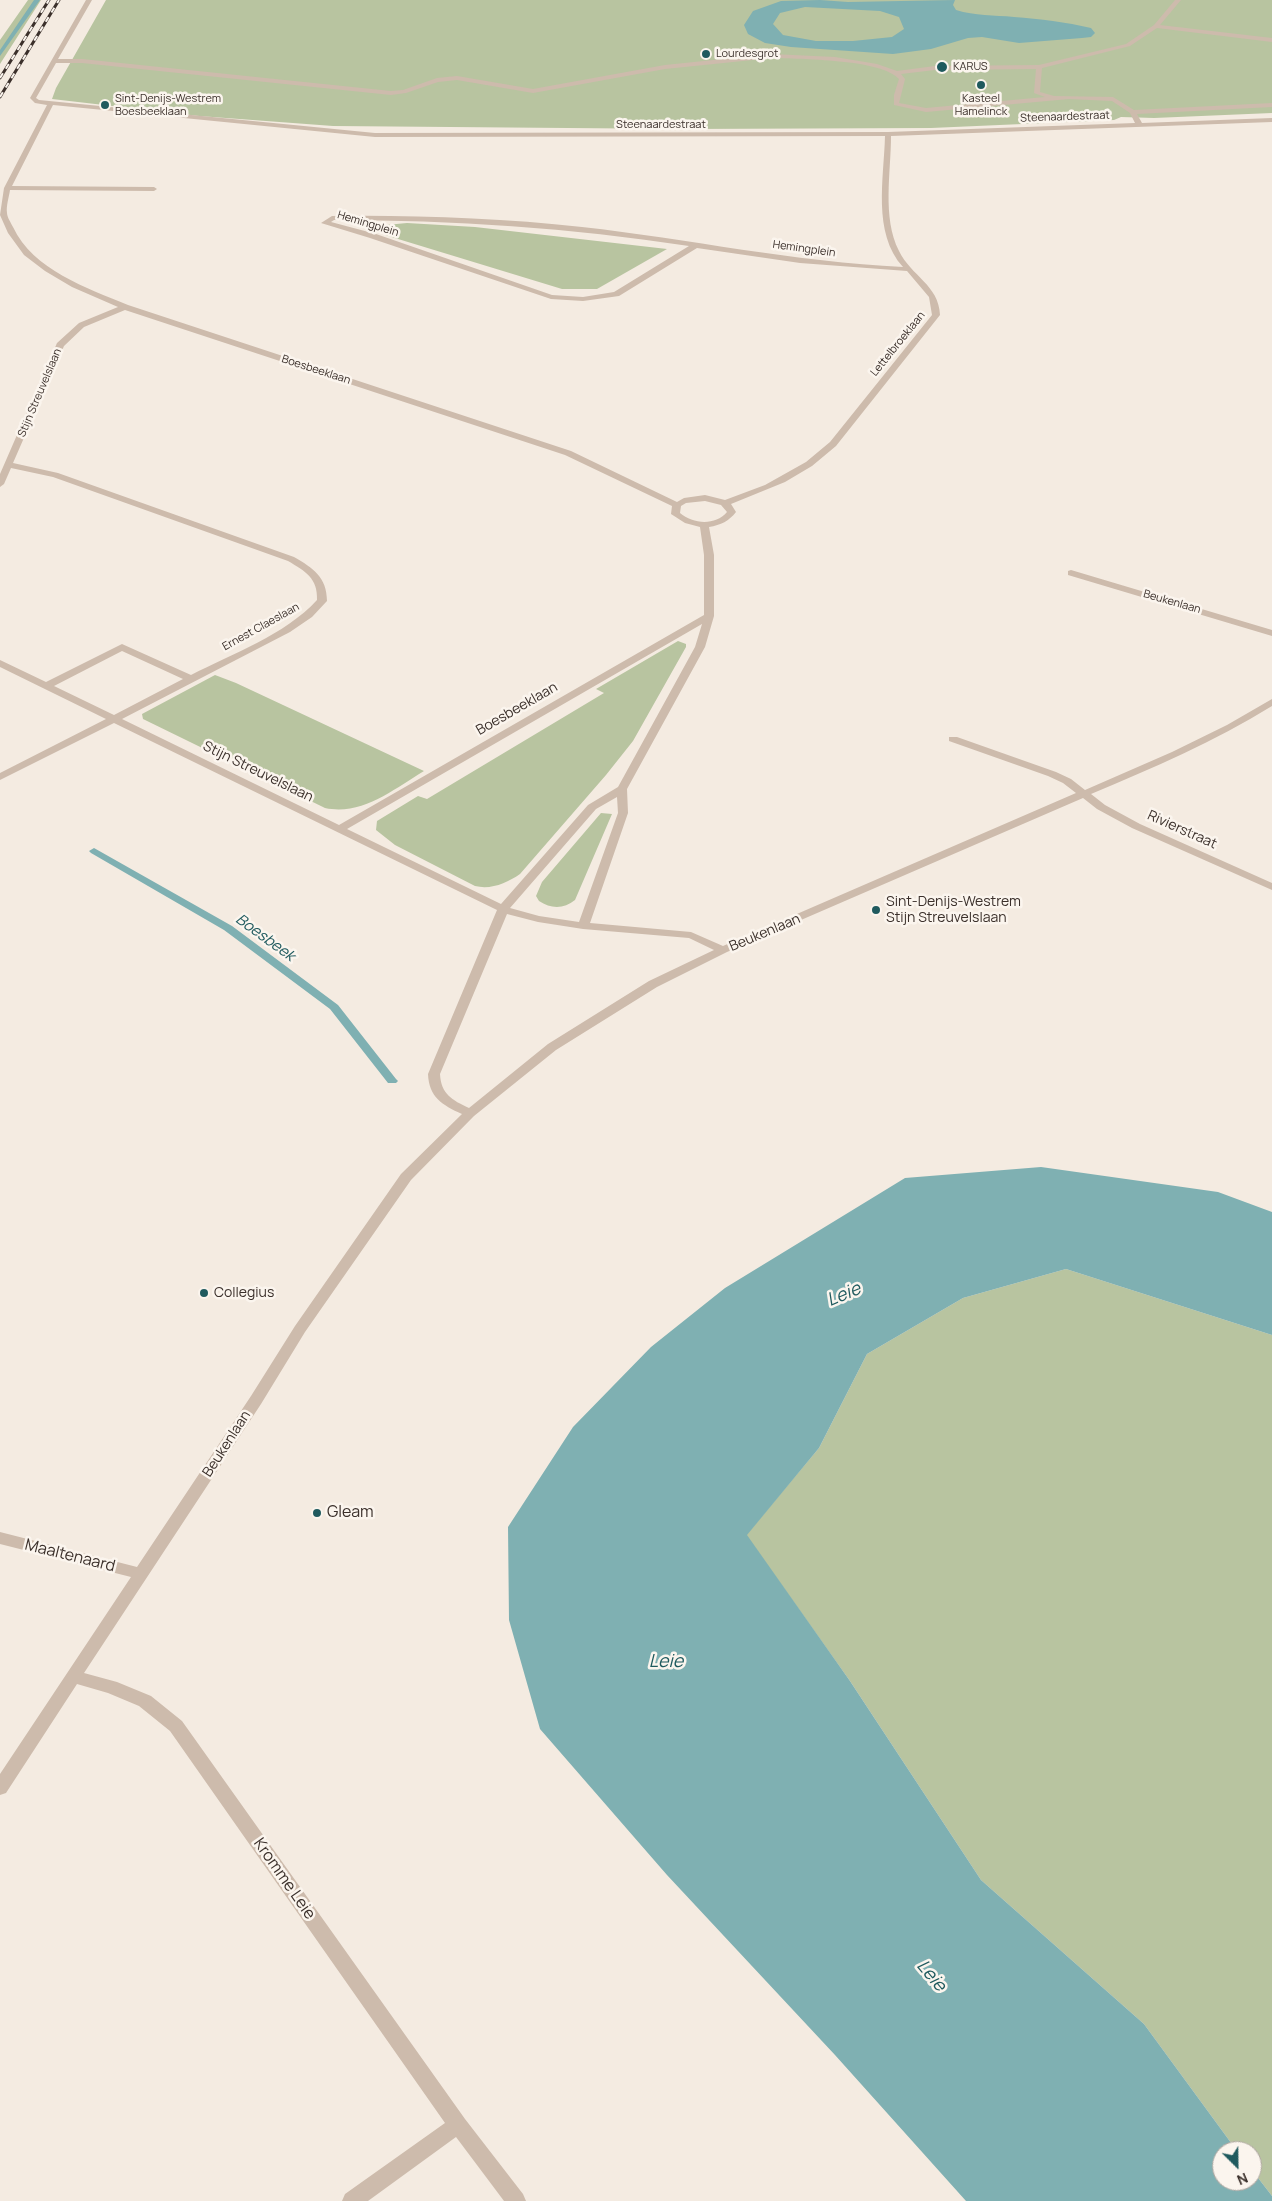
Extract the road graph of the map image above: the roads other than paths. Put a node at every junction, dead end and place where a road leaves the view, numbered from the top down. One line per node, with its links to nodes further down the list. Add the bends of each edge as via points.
1 (88, 0): 5 (street)
2 (1178, 0): 3 (street)
3 (1156, 26): 4 (street); 6 (street, via 1128,45)
4 (1272, 40)
5 (53, 61): 7 (street, via 82,61 391,93 457,78 533,91 665,67 772,56 835,59); 9 (street, via 33,98)
6 (1039, 68): 7 (street, via 935,68); 8 (street, via 1037,93)
7 (897, 73): 8 (street, via 902,79 896,104 926,110)
8 (1057, 98): 11 (street, via 1113,99)
9 (50, 105): 14 (street, Steenaardestraat, via 375,135); 15 (street, Boesbeeklaan)
10 (1272, 106): 11 (street)
11 (1133, 112): 13 (street)
12 (1272, 120): 13 (street, Steenaardestraat)
13 (1139, 124): 14 (street, Steenaardestraat)
14 (888, 134): 18 (street, Lettelbroeklaan, via 889,238)
15 (7, 188): 16 (street); 19 (street, Boesbeeklaan, via 3,214 27,253 75,285)
16 (154, 190)
17 (696, 245): 17 (street, Hemingplein, via 544,224 478,220 332,218 325,223 373,236 550,297 584,299 616,294); 18 (street, Hemingplein, via 858,268)
18 (909, 269): 22 (street, Lettelbroeklaan, via 938,305 936,315 833,444 819,457 764,490)
19 (125, 307): 20 (street, Stijn Streuvelslaan, via 70,331 60,345); 23 (street, Boesbeeklaan, via 568,453)
20 (10, 464): 21 (street, Stijn Streuvelslaan); 29 (street, Ernest Claeslaan, via 55,475 291,559 313,572 323,586 322,601 309,615 287,630)
21 (0, 484)
22 (725, 503): 23 (street, via 706,498); 24 (street, Boesbeeklaan, via 732,512 730,516)
23 (677, 505): 24 (street, Boesbeeklaan, via 675,514 679,518)
24 (704, 524): 26 (street, via 709,555)
25 (1070, 573): 27 (street, Beukenlaan)
26 (709, 616): 35 (street, via 700,647); 37 (street, Boesbeeklaan)
27 (1272, 633)
28 (0, 663): 30 (street, Stijn Streuvelslaan)
29 (192, 679): 30 (street, via 122,647); 32 (street, Ernest Claeslaan)
30 (46, 686): 32 (street, Stijn Streuvelslaan)
31 (1272, 702): 36 (street, Beukenlaan, via 1176,754)
32 (113, 719): 34 (street, Ernest Claeslaan); 37 (street, Stijn Streuvelslaan)
33 (953, 739): 36 (street, via 1052,774)
34 (0, 777)
35 (622, 790): 39 (street, via 592,807); 40 (street, via 623,813)
36 (1084, 794): 38 (street, Rivierstraat, via 1136,826); 41 (street, Beukenlaan)
37 (341, 828): 39 (street, Stijn Streuvelslaan)
38 (1272, 887)
39 (503, 909): 40 (street); 42 (street, via 434,1074 439,1097)
40 (582, 926): 41 (street, via 691,935)
41 (724, 950): 42 (street, Beukenlaan, via 653,984 601,1015 552,1047)
42 (470, 1113): 44 (street, Beukenlaan, via 406,1177 300,1329)
43 (0, 1538): 44 (street, Maaltenaard)
44 (141, 1574): 45 (street, Beukenlaan)
45 (74, 1677): 46 (street, Beukenlaan); 47 (street, Kromme Leie, via 145,1701 176,1726)
46 (0, 1788)
47 (458, 2125): 48 (street); 49 (street, Kromme Leie)
48 (352, 2201)
49 (516, 2201)

